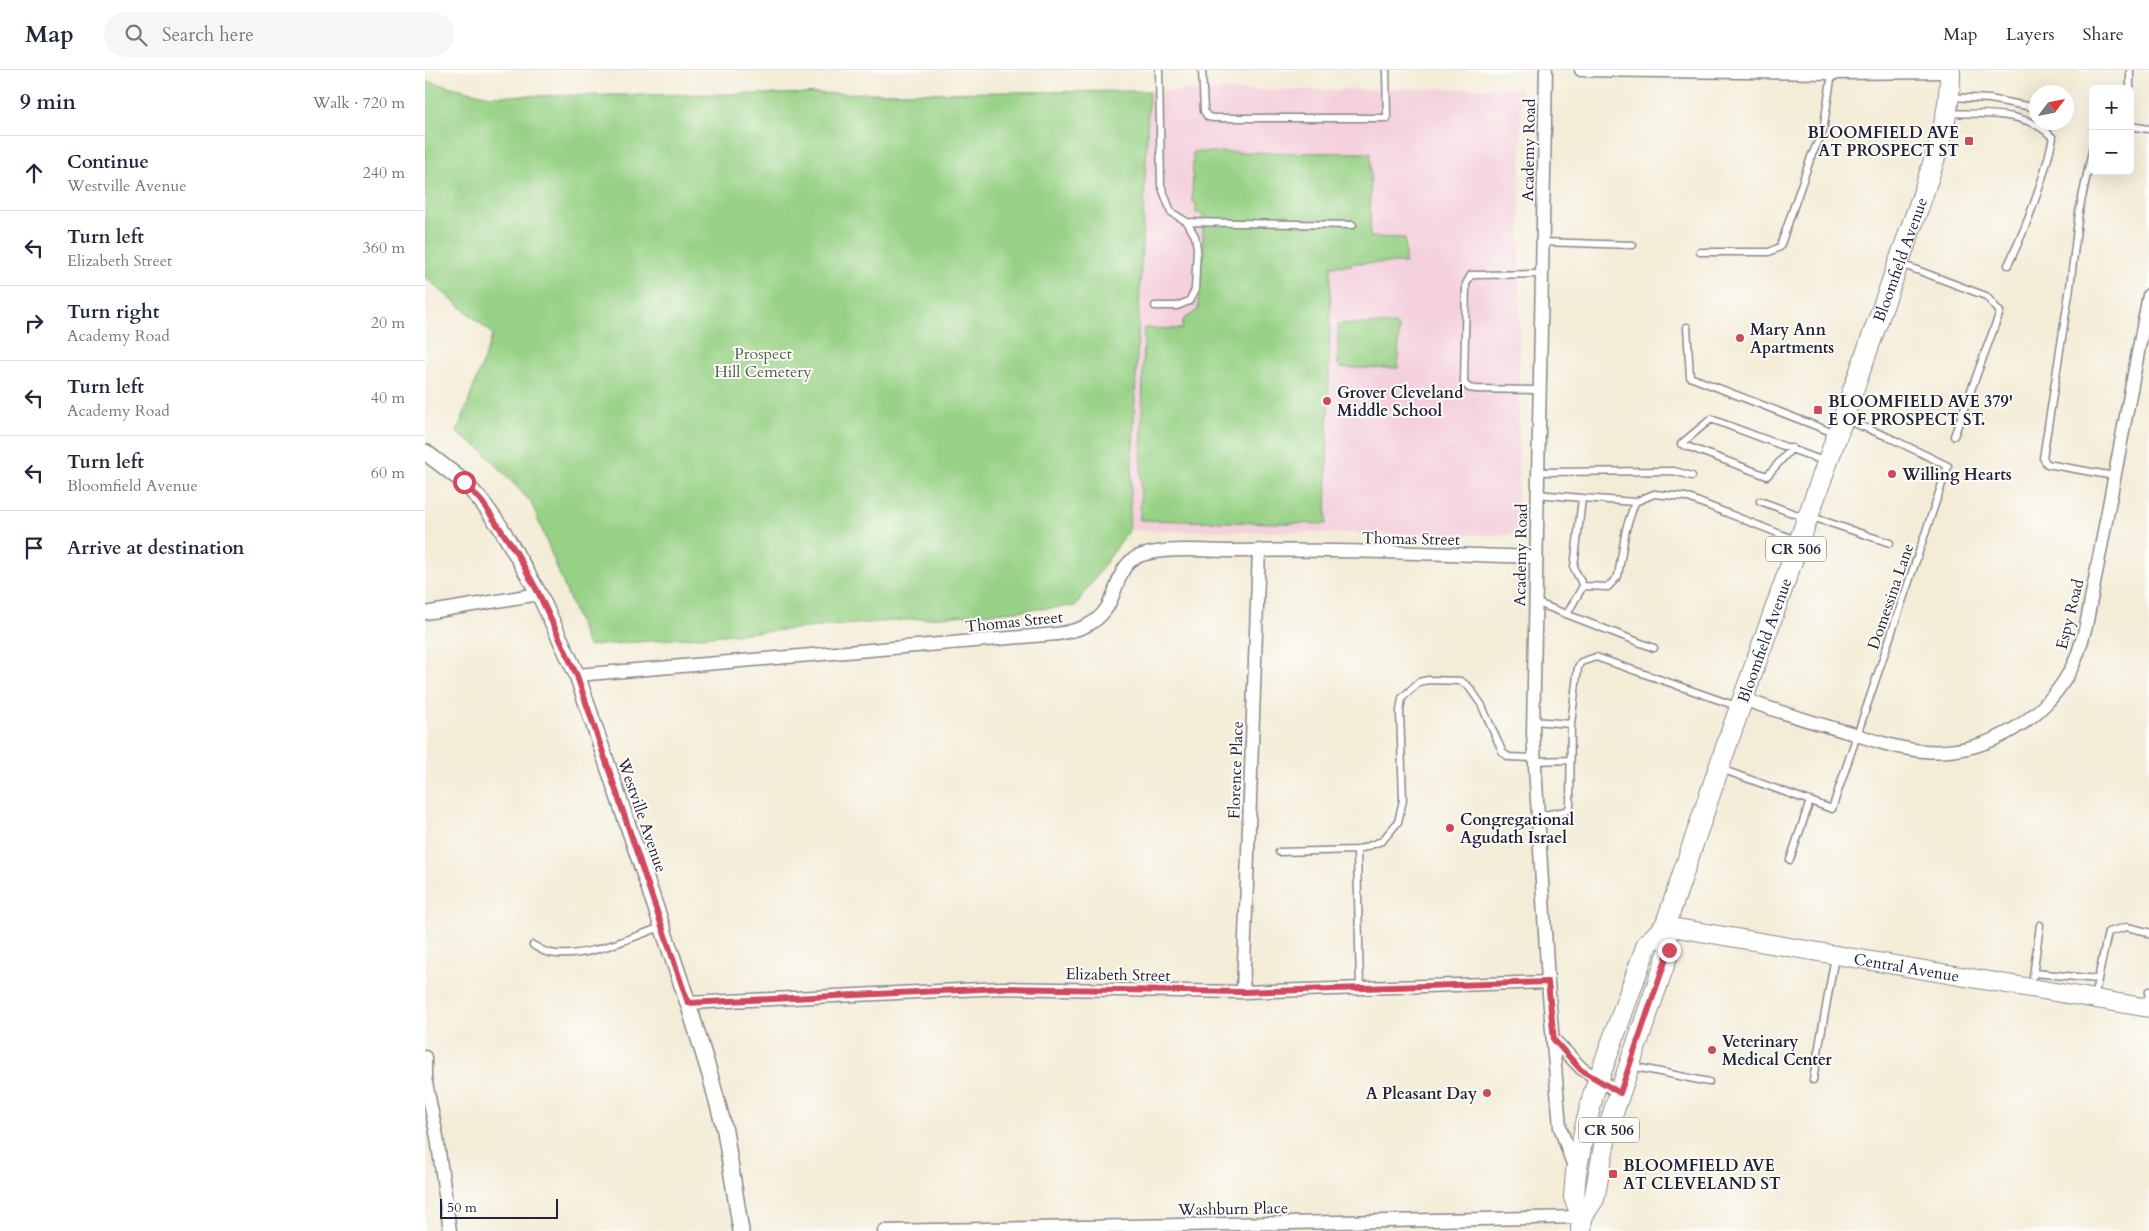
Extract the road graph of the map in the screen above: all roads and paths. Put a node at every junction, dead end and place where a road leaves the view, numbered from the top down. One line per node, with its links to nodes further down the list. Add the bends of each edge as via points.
1 (1159, 70): 16 (lane, via 1161,185 1171,212)
2 (1202, 70): 3 (lane, via 1204,111 1208,117 1387,118)
3 (1386, 70)
4 (1545, 70): 18 (street, Academy Road)
5 (1581, 70): 9 (street)
6 (2130, 70): 10 (lane)
7 (1869, 71): 8 (street); 9 (street)
8 (1950, 71): 11 (main road, Bloomfield Avenue / CR 506)
9 (1825, 72): 20 (lane, via 1827,120 1780,246 1769,252)
10 (2130, 85)
11 (1949, 105): 12 (lane, via 1990,100); 21 (main road, Bloomfield Avenue / CR 506, via 1935,158); 22 (lane, via 2017,116 2046,130 2053,138 2038,192)
12 (2029, 107)
13 (2134, 127): 14 (lane)
14 (2149, 129)
15 (2089, 165): 35 (lane, via 2079,212 2043,458 2047,464 2060,468)
16 (1187, 222): 17 (lane); 25 (lane, via 1197,248 1195,290 1189,301 1177,306)
17 (1353, 225)
18 (1542, 242): 19 (lane); 23 (street, Academy Road)
19 (1633, 245)
20 (1700, 252)
21 (1898, 262): 28 (main road, Bloomfield Avenue / CR 506); 29 (lane, via 1986,296 2000,312)
22 (2009, 265)
23 (1541, 274): 27 (street, Academy Road); 27 (lane, via 1471,275 1466,284 1465,382 1469,388)
24 (2149, 295): 35 (street, Espy Road)
25 (1155, 306)
26 (1687, 327): 28 (lane, via 1690,377)
27 (1539, 390): 33 (street, Academy Road)
28 (1840, 426): 32 (main road, Bloomfield Avenue / CR 506); 55 (lane, Domessina Lane, via 1886,436 1949,466)
29 (1954, 436)
30 (1791, 448): 30 (lane, via 1711,419 1681,444 1767,476); 32 (lane)
31 (425, 452): 46 (street, Westville Avenue, via 464,482 482,502)
32 (1827, 462): 40 (main road, Bloomfield Avenue / CR 506)
33 (1537, 472): 34 (lane, via 1674,471); 36 (street, Academy Road)
34 (1692, 476)
35 (2115, 476): 55 (street, Espy Road, via 2079,652 2064,681 2044,706 2005,735 1959,750 1911,750)
36 (1537, 494): 37 (lane); 44 (street, Academy Road)
37 (1582, 498): 39 (lane); 45 (lane, via 1574,568)
38 (1760, 501): 40 (lane)
39 (1635, 502): 41 (lane, via 1655,494 1686,497); 45 (lane, via 1625,529 1618,576 1608,587)
40 (1808, 517): 41 (main road, Bloomfield Avenue / CR 506); 42 (lane)
41 (1799, 542): 52 (main road, Bloomfield Avenue / CR 506)
42 (1891, 543)
43 (1259, 550): 44 (street, Thomas Street); 51 (street, Thomas Street, via 1153,552 1133,558 1121,575 1106,610 1086,626 1065,633); 74 (street, Florence Place)
44 (1536, 557): 47 (street, Academy Road)
45 (1583, 586): 49 (lane)
46 (539, 594): 48 (street); 51 (street, Westville Avenue)
47 (1535, 602): 49 (lane); 53 (street, Academy Road)
48 (425, 613)
49 (1567, 614): 50 (lane)
50 (1654, 648)
51 (577, 676): 66 (street, Westville Avenue)
52 (1741, 703): 54 (lane, via 1596,657 1581,662 1578,667); 55 (street, Espy Road); 58 (main road, Bloomfield Avenue / CR 506)
53 (1533, 721): 54 (lane); 56 (street, Academy Road)
54 (1571, 724): 57 (lane)
55 (1857, 735): 59 (lane, Domessina Lane, via 1832,809)
56 (1534, 760): 57 (lane); 60 (street, Academy Road); 61 (lane, via 1509,757 1503,753 1481,704 1469,686 1461,681 1419,682 1402,698 1400,711 1403,800 1398,822 1382,841)
57 (1570, 760): 60 (lane, via 1570,807 1566,811)
58 (1719, 768): 59 (lane); 65 (main road, Bloomfield Avenue / CR 506)
59 (1810, 801): 63 (lane)
60 (1538, 816): 72 (street, Academy Road)
61 (1357, 850): 62 (lane); 73 (lane)
62 (1279, 852)
63 (1790, 860)
64 (2040, 925): 71 (lane)
65 (1665, 926): 69 (main road, Central Avenue); 80 (main road, Bloomfield Avenue / CR 506, via 1669,950); 82 (main road, Bloomfield Avenue / CR 506, via 1647,944)
66 (662, 927): 68 (lane, via 582,952 549,953); 77 (street, Westville Avenue)
67 (2149, 934): 70 (lane, via 2127,927 2108,932)
68 (533, 945)
69 (1835, 955): 71 (main road, Central Avenue); 83 (lane)
70 (2098, 979): 71 (lane); 75 (lane)
71 (2033, 981): 75 (main road, Central Avenue)
72 (1548, 982): 73 (street, Elizabeth Street); 78 (street, Academy Road)
73 (1360, 988): 74 (street, Elizabeth Street)
74 (1243, 992): 77 (street, Elizabeth Street, via 1002,988)
75 (2093, 999): 76 (main road, Central Avenue)
76 (2148, 1002)
77 (688, 1003): 89 (street, Westville Avenue, via 725,1131)
78 (1554, 1040): 82 (street, via 1581,1070); 86 (street, Academy Road, via 1560,1127)
79 (425, 1057): 81 (street)
80 (1630, 1066): 84 (lane); 85 (main road, Bloomfield Avenue / CR 506)
81 (425, 1078): 88 (street)
82 (1599, 1080): 85 (street); 86 (main road, Bloomfield Avenue / CR 506)
83 (1813, 1080)
84 (1709, 1082)
85 (1620, 1093): 87 (main road, Bloomfield Avenue / CR 506, via 1605,1141 1594,1199)
86 (1576, 1172): 87 (main road, Bloomfield Avenue / CR 506, via 1574,1197)
87 (1582, 1224): 90 (street, Washburn Place)
88 (450, 1231)
89 (741, 1231)
90 (884, 1231)

